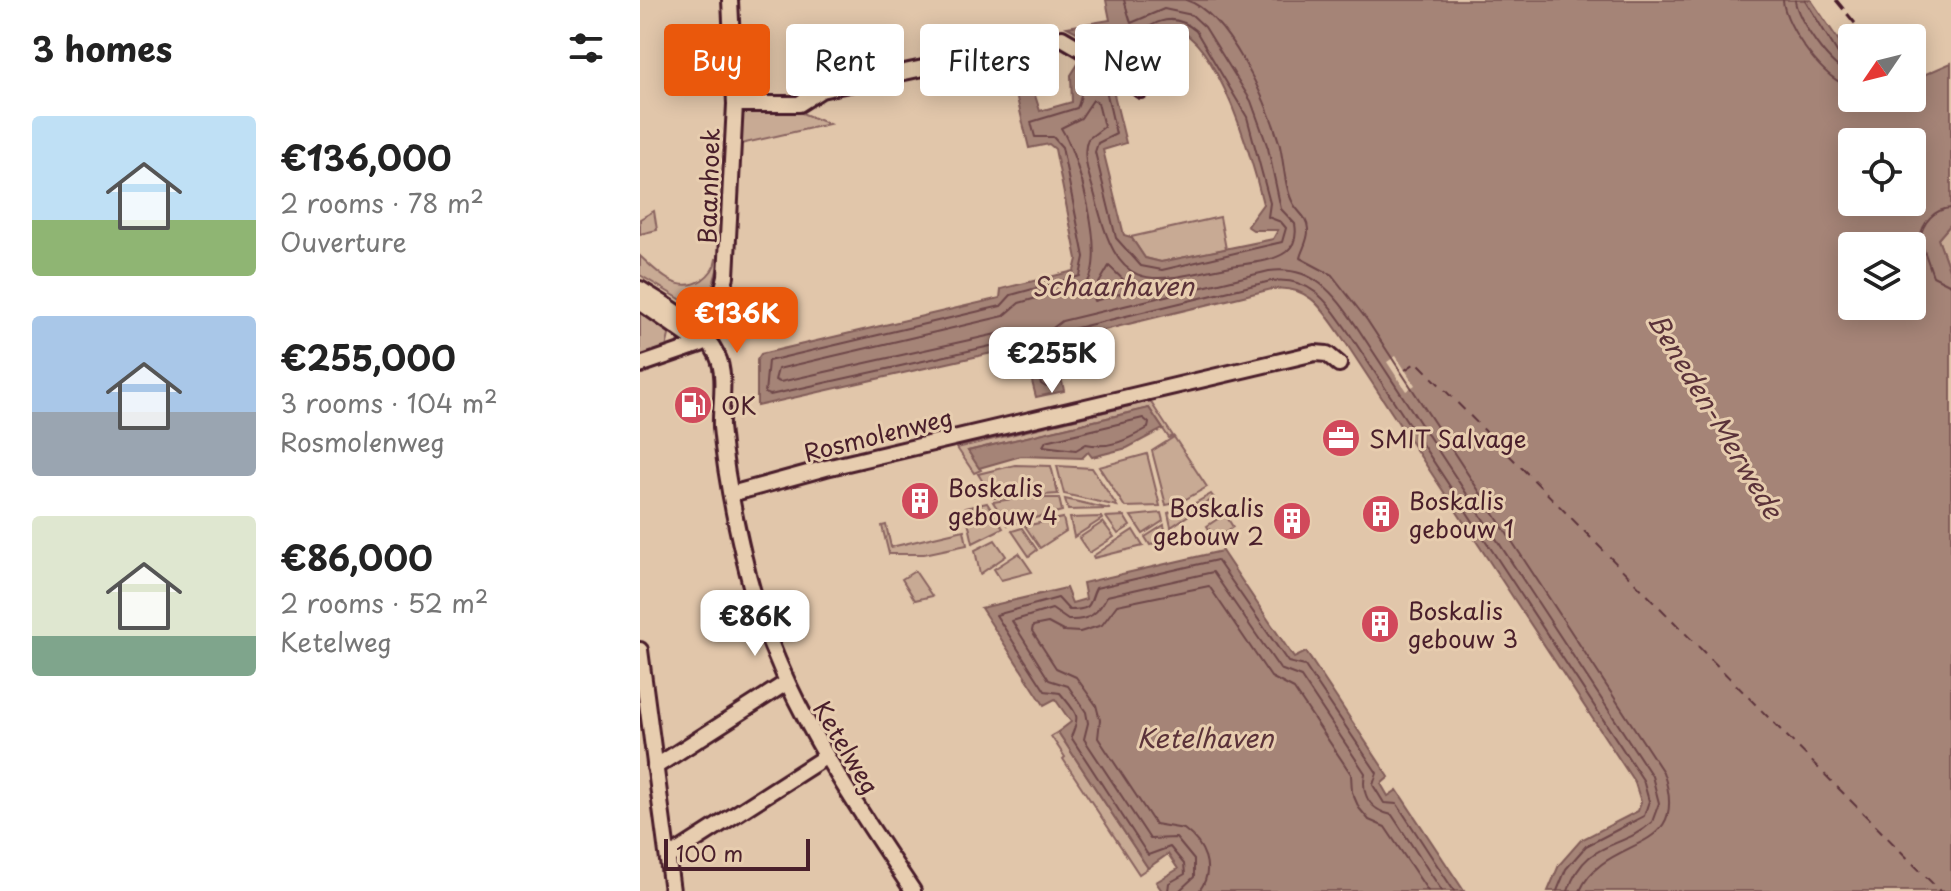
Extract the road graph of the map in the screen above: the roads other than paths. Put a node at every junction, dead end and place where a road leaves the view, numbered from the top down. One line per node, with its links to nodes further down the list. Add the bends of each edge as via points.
1 (730, 0): 3 (street, Baanhoek)
2 (1075, 45): 3 (street, Baanhoek, via 1062,38 821,90 799,104)
3 (735, 104): 6 (street, Baanhoek, via 726,276 714,325)
4 (640, 289): 6 (street, via 683,317)
5 (640, 302): 6 (street)
6 (704, 342): 8 (street); 9 (street, Ketelweg, via 720,382)
7 (1339, 364): 9 (street, Rosmolenweg, via 1327,354 1315,353)
8 (640, 365)
9 (731, 494): 11 (street, Ketelweg, via 759,619)
10 (640, 650): 13 (street)
11 (786, 683): 12 (street, Ketelweg); 13 (street)
12 (825, 757): 14 (street); 16 (street, Ketelweg)
13 (655, 767): 14 (street)
14 (669, 857): 15 (street)
15 (672, 891)
16 (913, 891)

